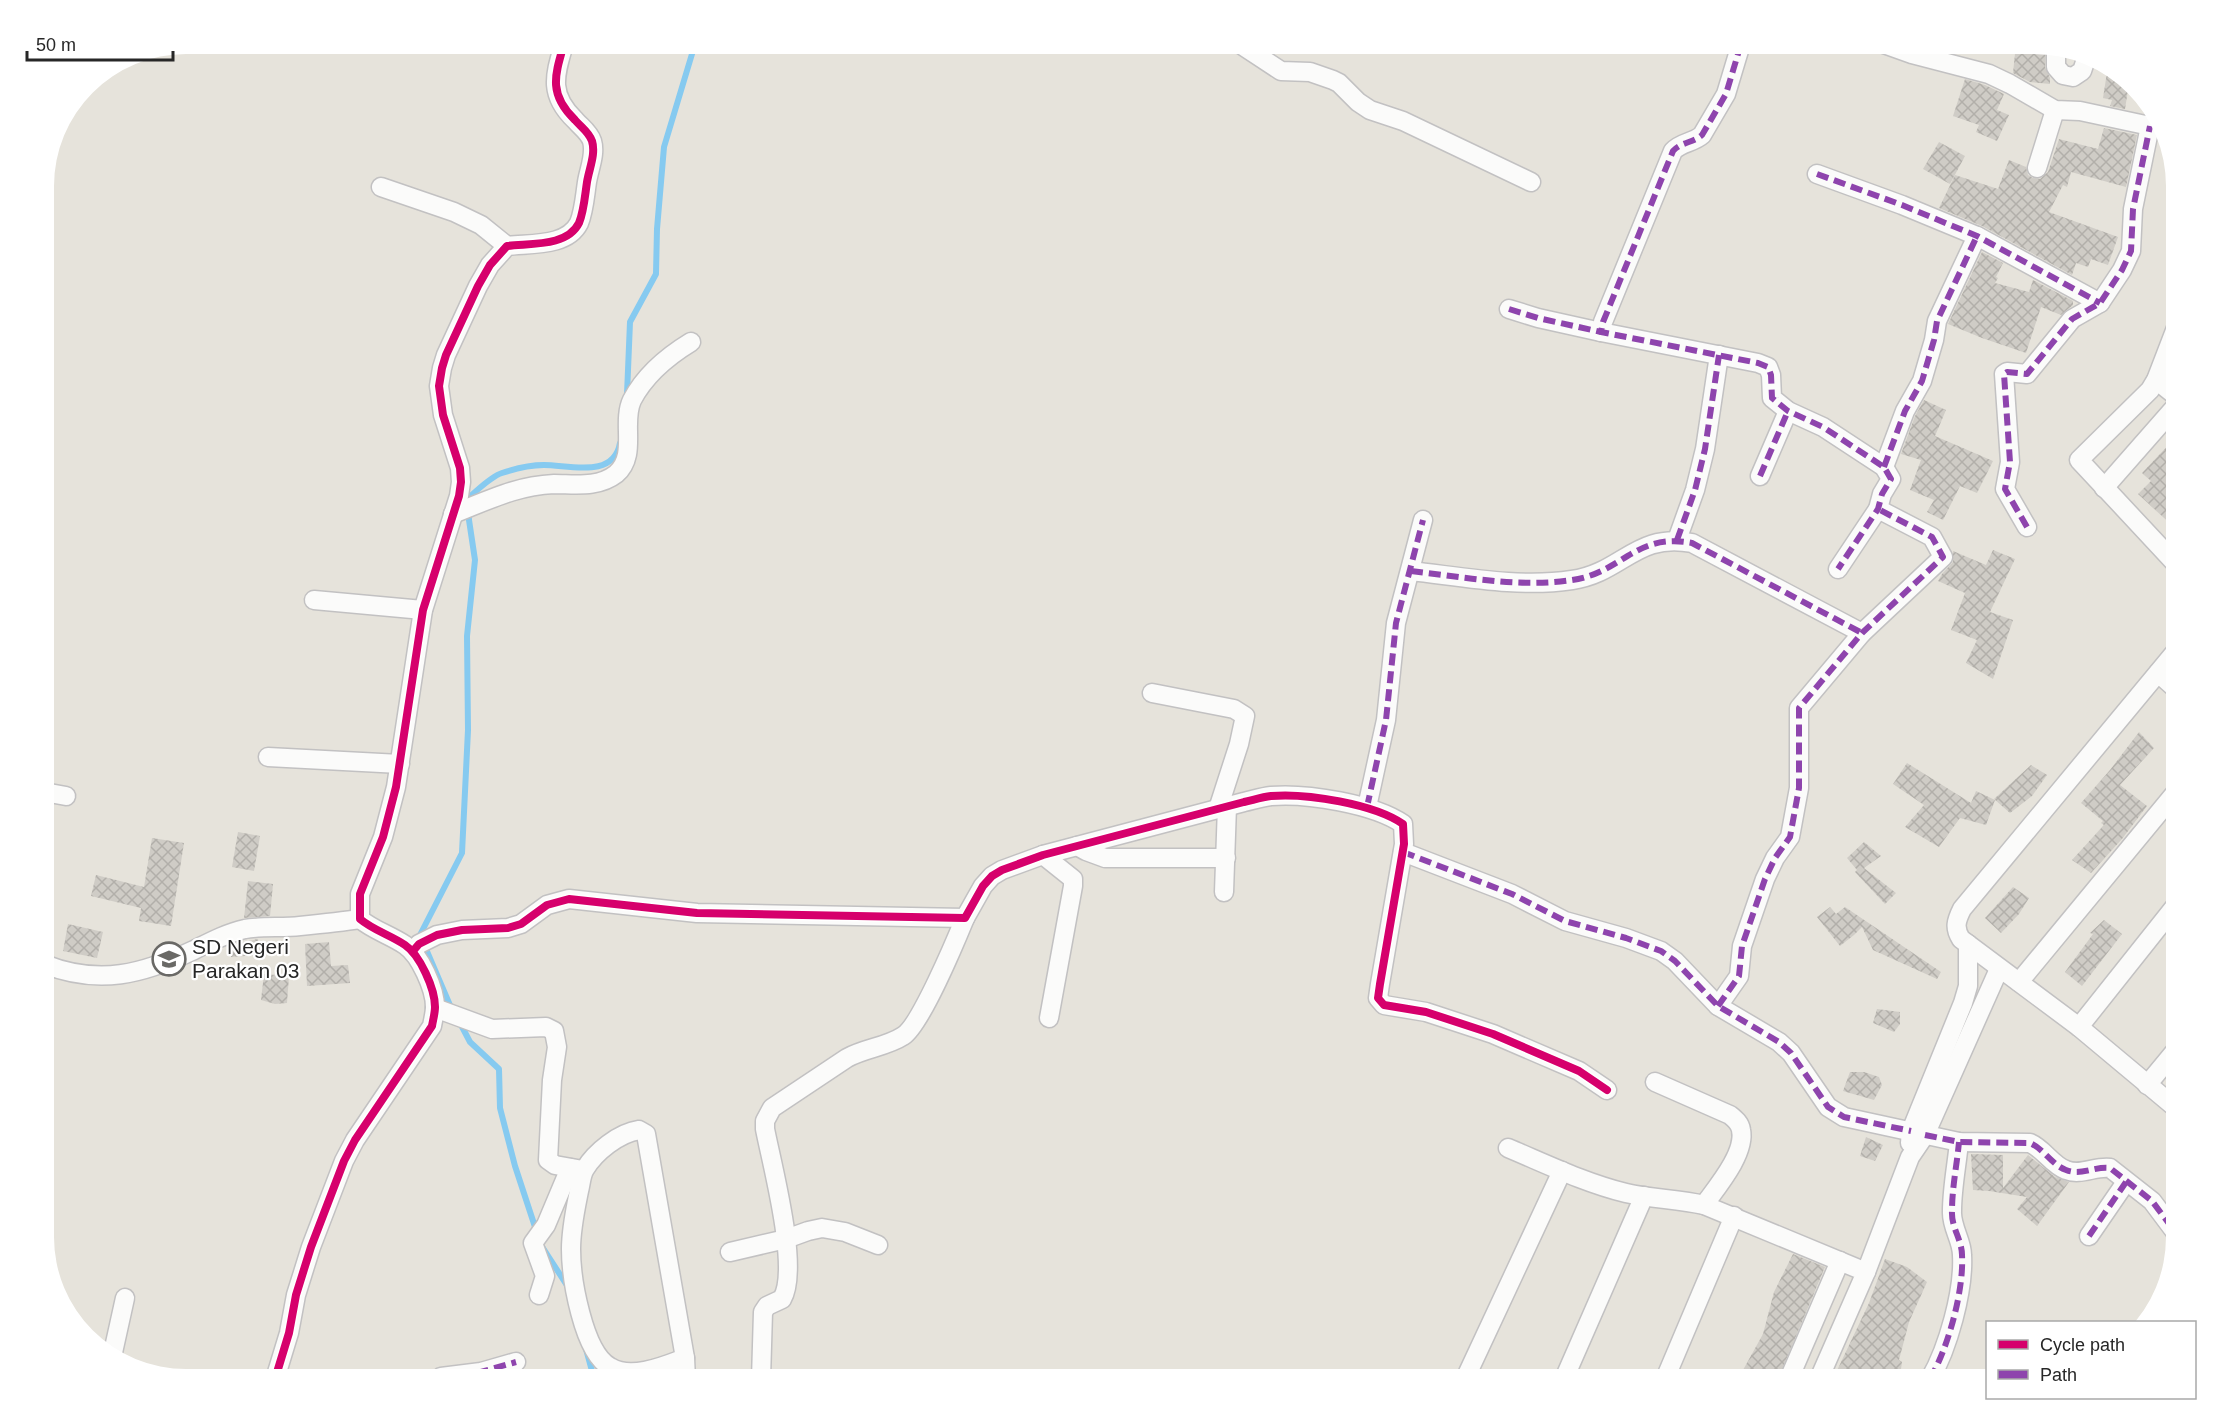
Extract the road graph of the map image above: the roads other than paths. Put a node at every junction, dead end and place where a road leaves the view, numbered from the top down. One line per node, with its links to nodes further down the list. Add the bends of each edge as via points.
1 (561, 54): 15 (street, via 555,75 560,100 592,139 594,149 579,223 566,237)
2 (1255, 54): 12 (street, via 1281,71 1310,72 1339,83 1370,110 1403,121)
3 (1738, 54): 18 (street, via 1726,94 1702,135 1673,151)
4 (1912, 54): 7 (street, via 1989,74)
5 (2056, 56): 6 (street, via 2056,67 2063,75 2073,76 2082,71)
6 (2084, 64)
7 (2055, 110): 8 (street); 10 (street)
8 (2150, 124)
9 (2154, 131): 16 (street, via 2133,209 2131,251)
10 (2037, 168)
11 (1817, 174): 14 (street)
12 (1531, 182)
13 (381, 188): 15 (street, via 454,212 481,225)
14 (1977, 236): 16 (street); 26 (street, via 1936,321 1922,381 1905,411)
15 (507, 246): 30 (street, via 489,265 442,368 443,415 460,468)
16 (2100, 303): 32 (street, via 2072,319 2027,374 2004,374 2010,462 2005,489)
17 (1509, 309): 18 (street)
18 (1601, 332): 21 (street)
19 (691, 342): 30 (street, via 660,364 632,401 628,451 624,465 615,474 604,482 518,488)
20 (2166, 354): 22 (street)
21 (1719, 355): 24 (street, via 1768,368 1772,398); 33 (street, via 1705,449)
22 (2156, 380): 23 (street); 28 (street, via 2079,460)
23 (2166, 388)
24 (1788, 411): 26 (street); 27 (street)
25 (2166, 417): 28 (street)
26 (1884, 467): 29 (street, via 1891,478)
27 (1760, 476)
28 (2104, 488): 34 (street)
29 (1878, 509): 35 (street); 39 (street, via 1932,537 1943,557)
30 (464, 510): 38 (street)
31 (1423, 520): 36 (street)
32 (2027, 526)
33 (1677, 540): 36 (street, via 1638,549 1594,576 1571,581 1511,581); 39 (street, via 1692,543)
34 (2166, 553)
35 (1838, 569)
36 (1411, 570): 50 (street, via 1396,623 1386,720)
37 (314, 600): 38 (street)
38 (423, 610): 45 (street)
39 (1862, 633): 64 (street, via 1799,708 1799,788 1790,837 1765,879 1742,946 1739,976)
40 (2166, 663): 41 (street)
41 (2158, 673): 42 (street); 59 (street, via 1962,909 1956,930)
42 (2166, 680)
43 (1152, 693): 49 (street, via 1234,709 1245,716)
44 (268, 757): 45 (street)
45 (400, 764): 58 (street, via 383,837 360,894)
46 (54, 794): 47 (street)
47 (66, 796)
48 (2166, 804): 63 (street)
49 (1222, 807): 50 (street, via 1272,796); 51 (street); 54 (street)
50 (1367, 807): 52 (street, via 1403,824)
51 (1077, 846): 53 (street); 54 (street, via 1105,858)
52 (1403, 852): 64 (street, via 1512,894 1564,921 1661,951 1676,961); 71 (street, via 1380,1002 1441,1016 1493,1034 1578,1071)
53 (1043, 855): 56 (street, via 992,876); 66 (street, via 1072,879 1073,886)
54 (1226, 858): 55 (street)
55 (1224, 892)
56 (965, 918): 60 (street, via 697,913 569,899 546,905 521,924 437,934); 84 (street, via 951,954 911,1030 847,1058 767,1115 765,1129)
57 (2166, 918): 67 (street)
58 (360, 919): 60 (street); 61 (street, via 245,929 160,966 123,975)
59 (1968, 944): 62 (street); 73 (street, via 1968,986)
60 (416, 948): 65 (street)
61 (54, 968)
62 (1999, 969): 63 (street); 73 (street)
63 (2019, 982): 67 (street)
64 (1718, 1005): 73 (street, via 1779,1042 1835,1112)
65 (440, 1009): 76 (street, via 492,1029 546,1027 554,1031 548,1155 550,1163); 94 (street, via 344,1161 310,1247)
66 (1049, 1018)
67 (2079, 1027): 70 (street)
68 (2166, 1062): 70 (street)
69 (1655, 1083): 80 (street, via 1730,1115 1741,1129 1731,1167)
70 (2147, 1085): 72 (street)
71 (1607, 1090)
72 (2166, 1100)
73 (1918, 1133): 74 (street); 88 (street)
74 (1959, 1142): 78 (street, via 2031,1143 2065,1170 2110,1168); 105 (street, via 1952,1210 1962,1268 1954,1322)
75 (1508, 1148): 77 (street)
76 (577, 1169): 89 (street, via 533,1243 545,1276); 92 (street, via 616,1140 634,1131 646,1134); 96 (street, via 571,1253 575,1285 593,1348 608,1366)
77 (1562, 1171): 79 (street); 100 (street)
78 (2126, 1182): 82 (street, via 2152,1201); 83 (street)
79 (1644, 1196): 80 (street); 101 (street)
80 (1704, 1205): 81 (street)
81 (1734, 1216): 87 (street); 102 (street)
82 (2166, 1220)
83 (2089, 1236)
84 (786, 1239): 85 (street, via 822,1228); 86 (street); 99 (street, via 786,1292 763,1312)
85 (878, 1245)
86 (730, 1252)
87 (1840, 1261): 88 (street); 103 (street)
88 (1866, 1272): 104 (street)
89 (539, 1295)
90 (125, 1298): 91 (street)
91 (114, 1348)
92 (685, 1358): 97 (street); 98 (street)
93 (516, 1362): 95 (street)
94 (278, 1369)
95 (492, 1369)
96 (617, 1369)
97 (649, 1369)
98 (686, 1369)
99 (761, 1369)
100 (1470, 1369)
101 (1569, 1369)
102 (1670, 1369)
103 (1794, 1369)
104 (1824, 1369)
105 (1935, 1369)

